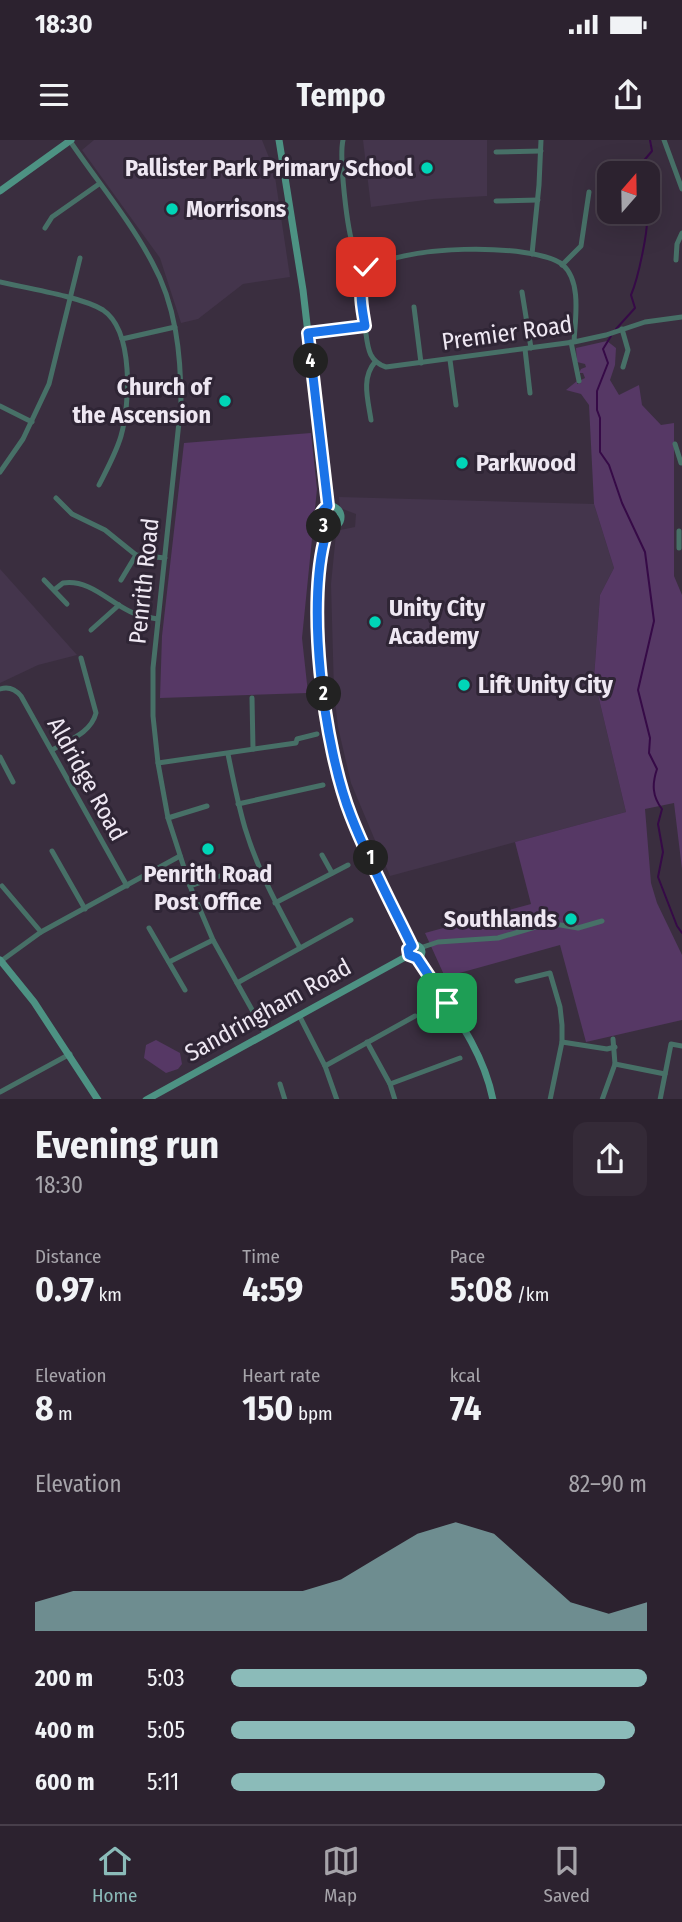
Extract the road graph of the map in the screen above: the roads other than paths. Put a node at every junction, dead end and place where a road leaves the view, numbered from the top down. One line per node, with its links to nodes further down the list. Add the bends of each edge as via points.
1 (70, 140): 10 (street, Penrith Road); 12 (street)
2 (279, 140): 32 (street)
3 (342, 140): 23 (street, via 353,246)
4 (541, 140): 6 (street)
5 (664, 140): 9 (street)
6 (541, 151): 7 (street); 14 (street)
7 (496, 152)
8 (682, 164): 9 (street)
9 (675, 167): 11 (street)
10 (99, 184): 16 (street, via 52,217); 30 (street, Penrith Road, via 152,261)
11 (682, 189)
12 (0, 191)
13 (589, 192): 22 (street, via 581,246)
14 (538, 200): 15 (street); 19 (street)
15 (496, 201)
16 (45, 228)
17 (682, 233): 18 (street)
18 (679, 245): 21 (street)
19 (532, 254): 22 (street); 23 (street, via 485,249 432,251 382,262)
20 (80, 258): 26 (street)
21 (676, 260)
22 (562, 264): 34 (street, via 574,290)
23 (370, 270): 29 (street, via 360,292)
24 (0, 282): 26 (street)
25 (522, 292): 35 (street)
26 (70, 299): 33 (street, via 108,313); 45 (street, via 54,366)
27 (414, 307): 38 (street)
28 (682, 317): 31 (street, Premier Road)
29 (365, 326): 32 (street); 37 (street)
30 (175, 327): 33 (street); 58 (street, Penrith Road, via 181,403)
31 (620, 330): 34 (street, Premier Road); 39 (street, via 628,350)
32 (308, 333): 52 (street)
33 (122, 339): 50 (street, via 127,373 124,418 115,453)
34 (572, 342): 35 (street, Premier Road); 40 (street)
35 (528, 348): 36 (street, Premier Road); 41 (street)
36 (450, 360): 38 (street, Premier Road); 42 (street)
37 (375, 362): 38 (street, Premier Road, via 393,368); 44 (street, via 366,379)
38 (421, 363)
39 (627, 364)
40 (579, 382)
41 (530, 393)
42 (456, 405)
43 (0, 406): 45 (street)
44 (371, 420)
45 (32, 422): 49 (street)
46 (675, 444): 47 (street)
47 (680, 453): 48 (street)
48 (681, 463)
49 (0, 471)
50 (99, 485)
51 (56, 498): 57 (street, via 72,514 105,530)
52 (328, 506): 53 (street, via 319,519); 53 (street, via 338,510 341,518)
53 (328, 528): 96 (street, via 320,569 318,627 330,737 351,815)
54 (679, 531): 55 (street)
55 (680, 540): 56 (street)
56 (679, 548)
57 (135, 555): 58 (street); 60 (street)
58 (165, 558): 64 (street, Penrith Road)
59 (44, 580): 61 (street)
60 (121, 580)
61 (54, 590): 62 (street); 63 (street, via 63,583 79,584)
62 (67, 604)
63 (119, 605): 64 (street); 65 (street)
64 (157, 619): 74 (street, Penrith Road, via 153,716)
65 (91, 630)
66 (81, 658): 70 (street, via 96,713 94,721 89,729)
67 (0, 689): 70 (street, Aldridge Road, via 15,690 21,696)
68 (252, 698): 71 (street)
69 (317, 734): 71 (street, via 296,743)
70 (52, 750): 87 (street, Aldridge Road)
71 (253, 750): 72 (street)
72 (229, 754): 74 (street); 77 (street)
73 (0, 757): 75 (street)
74 (158, 763): 79 (street, Penrith Road)
75 (13, 782)
76 (323, 785): 77 (street)
77 (239, 804): 89 (street)
78 (207, 806): 79 (street)
79 (168, 818): 82 (street, Penrith Road)
80 (52, 851): 90 (street)
81 (323, 855): 84 (street)
82 (180, 856): 87 (street); 88 (street, Penrith Road)
83 (348, 865): 84 (street)
84 (332, 873): 89 (street)
85 (226, 874): 88 (street)
86 (2, 886): 94 (street)
87 (127, 886): 90 (street)
88 (190, 886): 95 (street, Penrith Road)
89 (275, 902): 97 (street)
90 (85, 909): 94 (street)
91 (351, 920): 97 (street)
92 (602, 922): 98 (street, via 578,928 549,923 498,938 438,942)
93 (149, 928): 102 (street)
94 (41, 933): 101 (street)
95 (213, 940): 102 (street); 104 (street, Penrith Road)
96 (412, 946): 98 (street); 99 (street)
97 (300, 948): 104 (street)
98 (420, 948): 100 (street)
99 (409, 955): 100 (street); 106 (street, Sandringham Road)
100 (417, 958): 127 (street, via 480,1054)
101 (1, 960): 114 (street)
102 (169, 962): 105 (street)
103 (517, 981): 111 (street, via 550,973 560,1007)
104 (237, 983): 108 (street, Penrith Road)
105 (185, 990)
106 (299, 1014): 108 (street, Sandringham Road); 117 (street)
107 (415, 1016): 110 (street)
108 (265, 1033): 123 (street, Sandringham Road)
109 (613, 1039): 112 (street)
110 (367, 1042): 117 (street); 120 (street)
111 (562, 1042): 112 (street, via 607,1049); 128 (street)
112 (615, 1046): 116 (street)
113 (682, 1046): 118 (street, via 671,1044)
114 (70, 1054): 121 (street); 122 (street)
115 (460, 1058): 120 (street)
116 (615, 1064): 118 (street); 129 (street)
117 (325, 1066): 125 (street)
118 (665, 1074): 130 (street)
119 (279, 1084): 124 (street)
120 (390, 1084): 126 (street)
121 (0, 1092)
122 (97, 1099)
123 (148, 1099)
124 (285, 1099)
125 (337, 1099)
126 (396, 1099)
127 (494, 1099)
128 (550, 1099)
129 (602, 1099)
130 (660, 1099)

